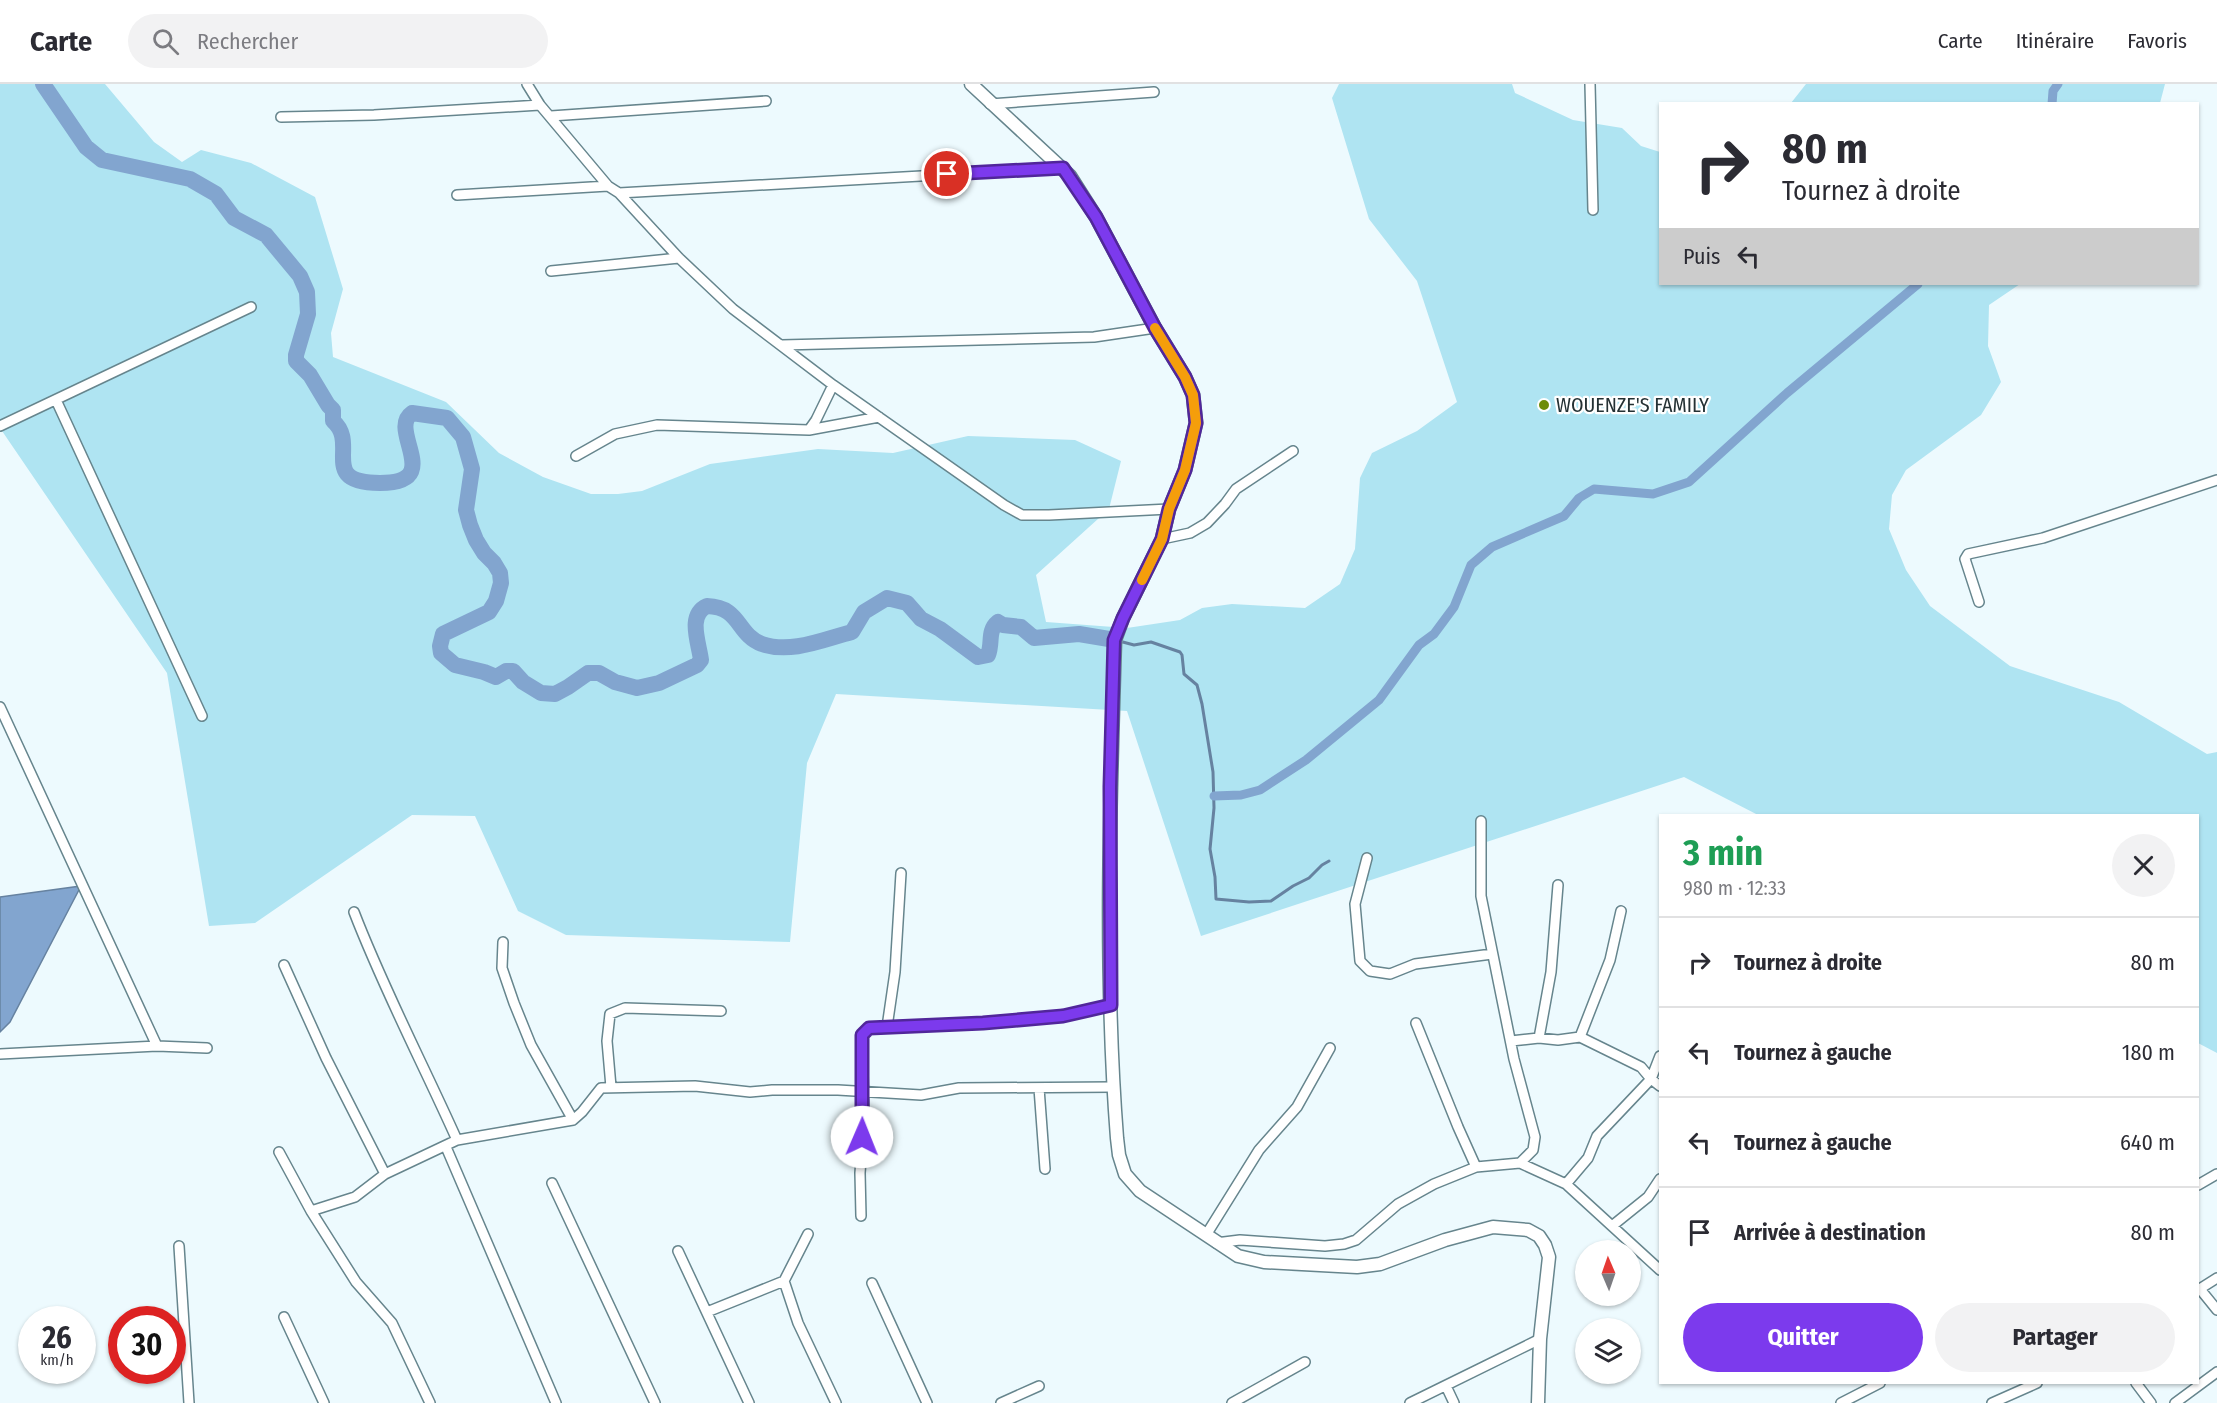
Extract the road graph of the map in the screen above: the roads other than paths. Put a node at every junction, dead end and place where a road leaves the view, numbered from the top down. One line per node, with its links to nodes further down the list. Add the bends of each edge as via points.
1 (527, 84): 7 (street)
2 (971, 84): 6 (main road)
3 (1590, 84): 14 (street)
4 (1154, 92): 6 (street)
5 (766, 101): 8 (street)
6 (990, 104): 10 (main road)
7 (540, 105): 8 (street); 9 (street)
8 (551, 116): 11 (street)
9 (281, 117)
10 (1063, 168): 12 (street); 18 (main road, via 1096,217)
11 (608, 186): 12 (street); 13 (street)
12 (619, 193): 15 (street)
13 (457, 195)
14 (1593, 210)
15 (679, 258): 16 (street); 19 (street, via 733,309)
16 (551, 271)
17 (251, 307): 21 (street)
18 (1155, 328): 19 (street, via 1094,337); 28 (main road, via 1193,395 1196,423 1185,470)
19 (782, 345): 20 (street)
20 (833, 385): 22 (street); 24 (street)
21 (56, 400): 23 (street); 32 (street)
22 (879, 417): 24 (street); 28 (street, via 1022,515)
23 (0, 426)
24 (809, 430): 26 (street, via 657,424 615,434)
25 (1293, 451): 29 (street, via 1236,489 1207,523 1190,533)
26 (576, 456)
27 (2217, 480): 30 (street, via 2043,538 1968,554 1965,559)
28 (1169, 509): 29 (main road)
29 (1162, 539): 42 (main road, via 1114,640)
30 (1979, 602)
31 (0, 707): 49 (street)
32 (202, 716)
33 (1481, 821): 40 (street, via 1481,896)
34 (1367, 858): 40 (street, via 1355,904 1360,961 1370,971 1390,974 1415,964)
35 (901, 873): 45 (street)
36 (1558, 885): 47 (street, via 1551,972)
37 (1621, 911): 46 (street, via 1610,960)
38 (354, 912): 61 (street)
39 (503, 942): 60 (street, via 502,968 518,1014)
40 (1492, 954): 48 (street)
41 (284, 965): 67 (street)
42 (1111, 1005): 45 (street, via 1052,1017 960,1026); 57 (main road)
43 (721, 1011): 56 (street, via 625,1008 610,1014 607,1041)
44 (1416, 1023): 65 (street)
45 (887, 1027): 59 (street, via 869,1028 862,1035)
46 (1580, 1037): 47 (street); 54 (street, via 1641,1067)
47 (1539, 1038): 48 (street)
48 (1511, 1041): 64 (street, via 1535,1137 1533,1150)
49 (157, 1046): 50 (street); 52 (street)
50 (207, 1048)
51 (1330, 1048): 77 (street, via 1297,1107 1259,1150)
52 (0, 1053)
53 (1659, 1059): 54 (street)
54 (1651, 1079): 55 (street); 71 (street, via 1597,1136 1588,1158)
55 (1659, 1085)
56 (611, 1087): 59 (street, via 695,1086 750,1092); 60 (street, via 601,1088)
57 (1113, 1087): 58 (street); 77 (main road, via 1119,1155 1125,1174 1140,1191)
58 (1039, 1088): 59 (street, via 959,1088 921,1095); 66 (street)
59 (862, 1093): 74 (street)
60 (573, 1120): 61 (street)
61 (457, 1140): 62 (street)
62 (446, 1147): 67 (street); 99 (street)
63 (279, 1152): 73 (street)
64 (1520, 1162): 65 (street); 71 (street)
65 (1476, 1167): 77 (street, via 1398,1204 1356,1240 1325,1246)
66 (1045, 1169)
67 (385, 1174): 73 (street, via 355,1197)
68 (2217, 1174): 72 (street)
69 (1659, 1180): 75 (street, via 1648,1197)
70 (552, 1183): 100 (street)
71 (1566, 1184): 75 (street)
72 (2199, 1184)
73 (311, 1211): 98 (street, via 356,1282 392,1323)
74 (861, 1216)
75 (1612, 1227): 80 (street)
76 (808, 1234): 82 (street)
77 (1211, 1239): 88 (main road, via 1238,1256 1264,1262 1357,1267 1380,1264 1493,1227 1528,1230 1539,1236 1549,1257)
78 (179, 1246): 96 (street)
79 (678, 1251): 86 (street)
80 (1659, 1269)
81 (2217, 1278): 84 (street)
82 (784, 1281): 86 (street); 102 (street, via 798,1323)
83 (872, 1283): 103 (street)
84 (2199, 1290): 85 (street)
85 (2217, 1310)
86 (707, 1312): 101 (street)
87 (284, 1317): 97 (street)
88 (1540, 1339): 95 (street); 108 (main road)
89 (1305, 1362): 105 (street)
90 (2217, 1372): 112 (street)
91 (1878, 1384): 109 (street)
92 (2035, 1384): 110 (street)
93 (2137, 1384): 111 (street)
94 (1039, 1386): 104 (street)
95 (1446, 1386): 106 (street); 107 (street)
96 (189, 1403)
97 (324, 1403)
98 (430, 1403)
99 (556, 1403)
100 (655, 1403)
101 (748, 1403)
102 (836, 1403)
103 (927, 1403)
104 (1001, 1403)
105 (1232, 1403)
106 (1410, 1403)
107 (1454, 1403)
108 (1538, 1403)
109 (1841, 1403)
110 (1992, 1403)
111 (2151, 1403)
112 (2175, 1403)

